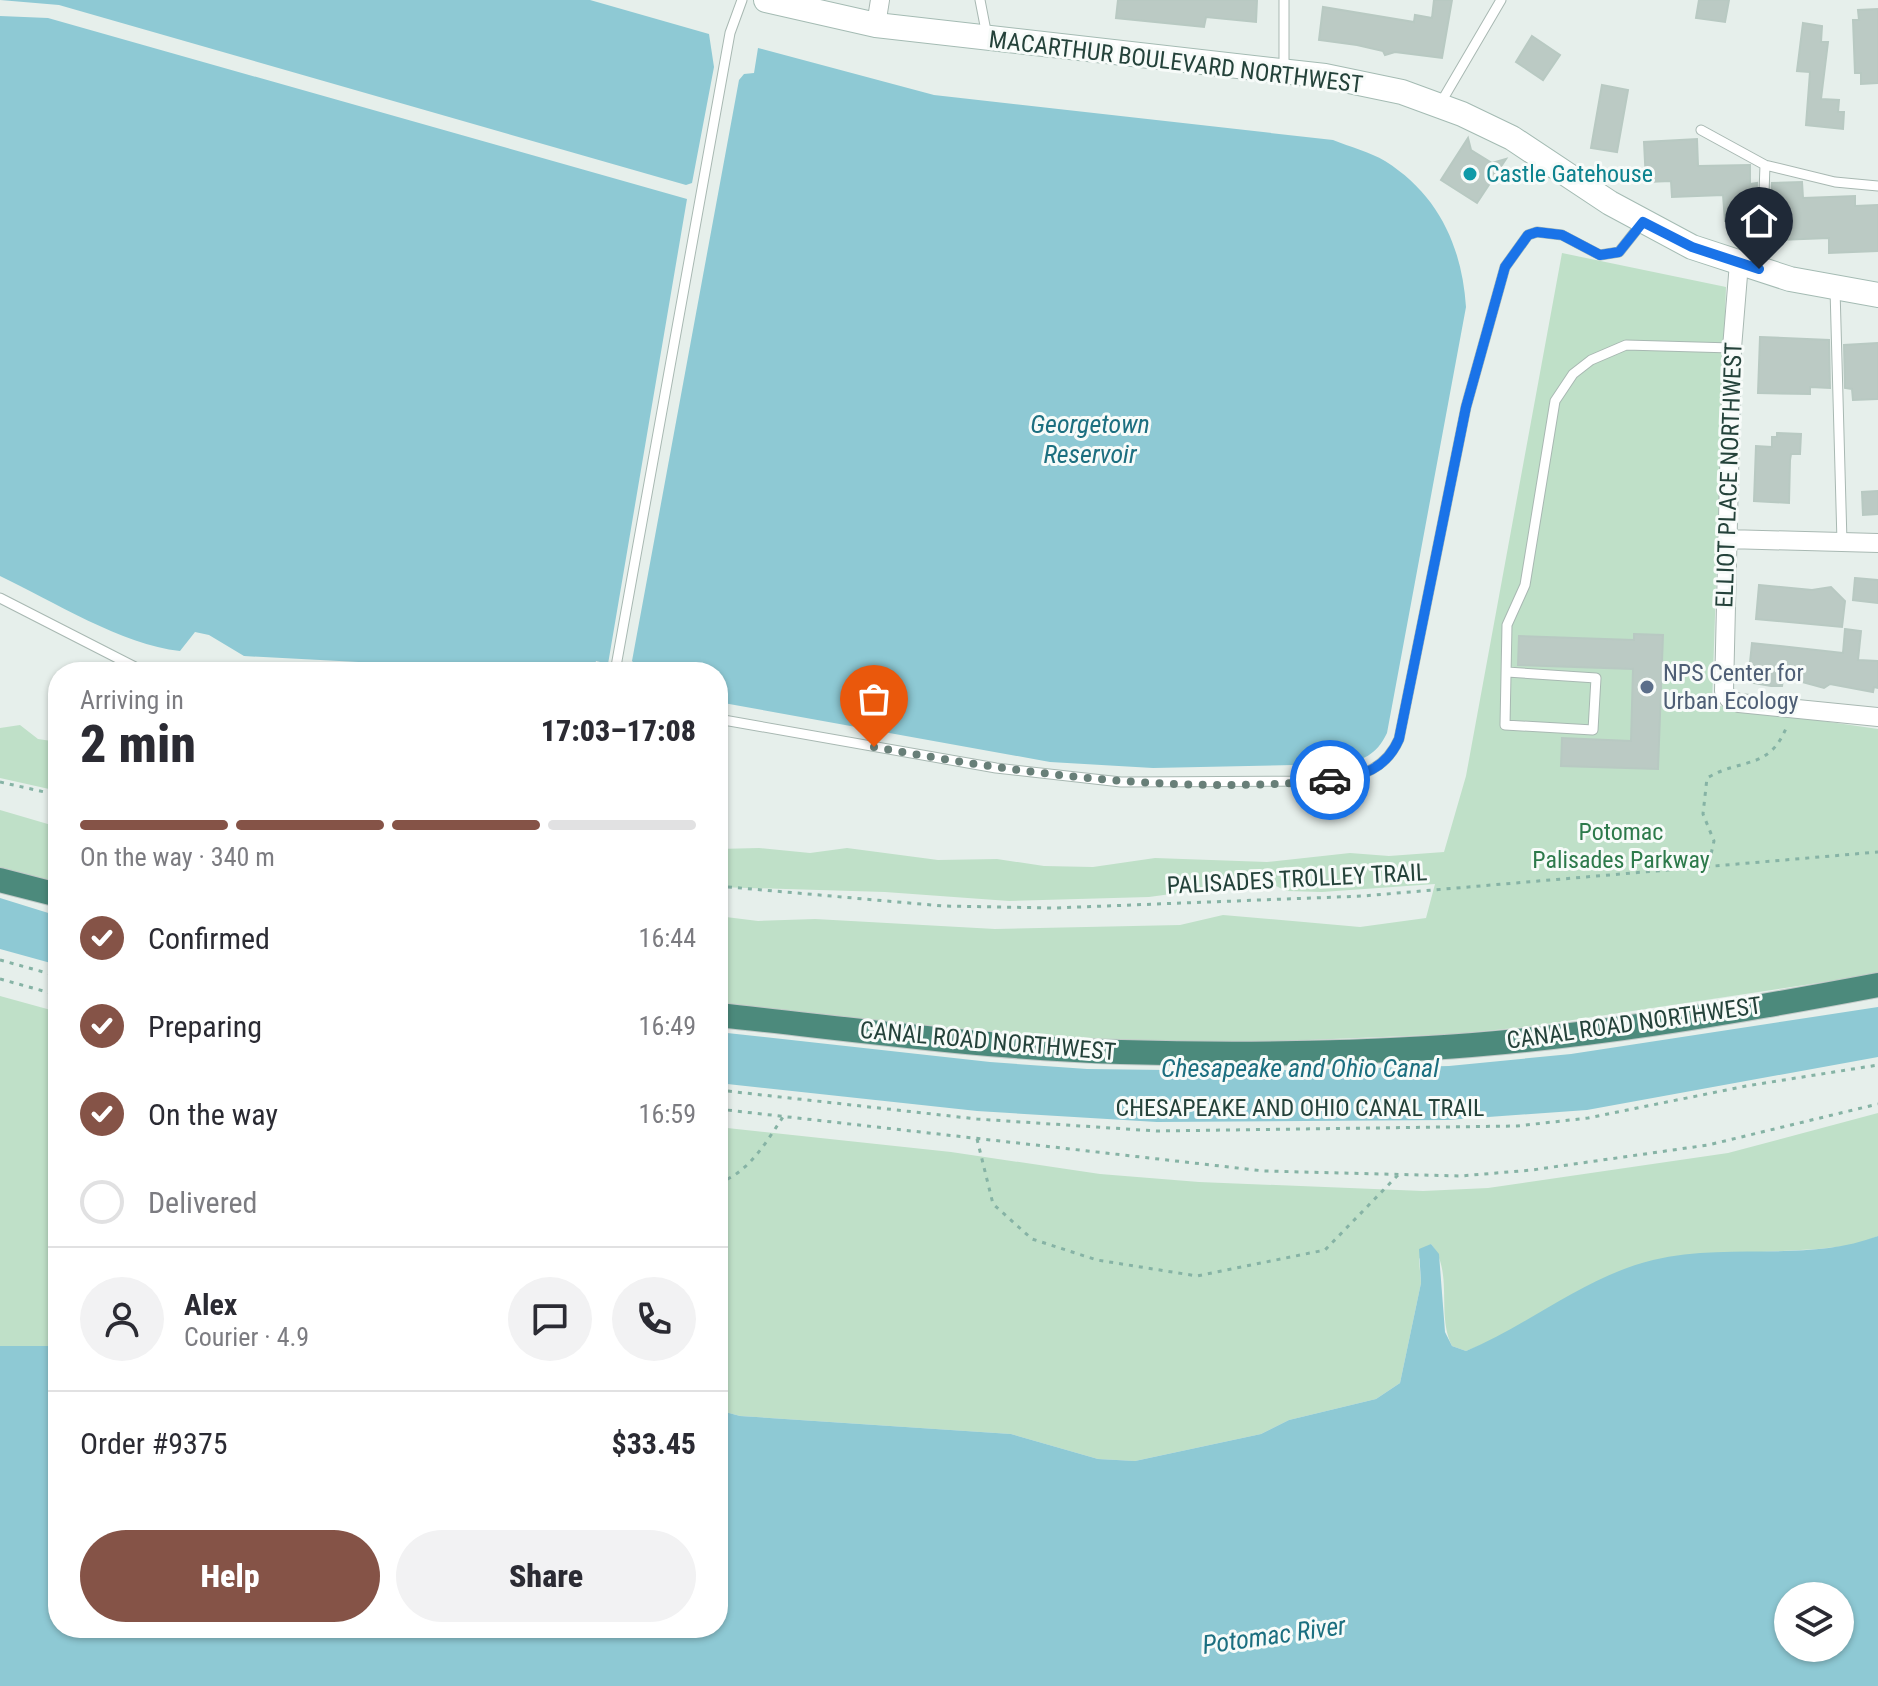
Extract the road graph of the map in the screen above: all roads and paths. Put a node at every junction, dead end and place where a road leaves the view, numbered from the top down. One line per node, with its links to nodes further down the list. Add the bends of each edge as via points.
1 (742, 0): 25 (lane, via 730,33)
2 (766, 0): 7 (main road, MACARTHUR BOULEVARD NORTHWEST)
3 (880, 0): 7 (street)
4 (980, 0): 8 (lane)
5 (1284, 0): 9 (lane)
6 (1501, 0): 10 (lane)
7 (876, 25): 8 (main road, MACARTHUR BOULEVARD NORTHWEST)
8 (988, 39): 9 (main road, MACARTHUR BOULEVARD NORTHWEST)
9 (1284, 71): 10 (main road, MACARTHUR BOULEVARD NORTHWEST, via 1368,84)
10 (1439, 105): 14 (main road, MACARTHUR BOULEVARD NORTHWEST, via 1512,138)
11 (1701, 130): 12 (lane)
12 (1765, 165): 13 (lane); 15 (lane)
13 (1878, 186)
14 (1643, 222): 16 (main road, MACARTHUR BOULEVARD NORTHWEST); 29 (lane, via 1619,252 1600,255 1562,235 1537,232 1528,235 1505,267 1466,407 1399,739 1378,767 1353,778 1321,781 1121,782 996,768)
15 (1762, 249)
16 (1739, 263): 17 (main road, MACARTHUR BOULEVARD NORTHWEST); 19 (street, ELLIOT PLACE NORTHWEST)
17 (1835, 289): 18 (main road, MACARTHUR BOULEVARD NORTHWEST); 21 (lane)
18 (1878, 295)
19 (1732, 348): 20 (street, ELLIOT PLACE NORTHWEST); 26 (lane, via 1626,345 1573,374 1555,401 1525,585 1507,625)
20 (1727, 539): 21 (street); 27 (street, ELLIOT PLACE NORTHWEST, via 1726,696)
21 (1842, 542): 22 (street)
22 (1878, 543)
23 (0, 598): 24 (lane)
24 (125, 662)
25 (617, 662)
26 (1507, 672): 26 (lane, via 1505,725 1593,730 1596,678)
27 (1793, 709): 28 (street); 33 (path, via 1779,746 1760,762 1726,767 1707,778 1703,814 1714,841)
28 (1878, 717)
29 (728, 721)
30 (0, 782): 31 (path)
31 (48, 793)
32 (1878, 852): 33 (path, PALISADES TROLLEY TRAIL)
33 (1709, 863): 35 (path, PALISADES TROLLEY TRAIL, via 1363,896 1054,908 943,906)
34 (0, 880): 36 (highway)
35 (728, 887)
36 (48, 892)
37 (0, 960): 38 (path)
38 (48, 973)
39 (0, 979): 41 (path)
40 (1878, 985): 42 (highway, CANAL ROAD NORTHWEST, via 1551,1036 1356,1051 1027,1048)
41 (48, 992)
42 (728, 1016)
43 (1878, 1065): 44 (path, CHESAPEAKE AND OHIO CANAL TRAIL, via 1517,1126 1156,1131 977,1119)
44 (728, 1091)
45 (1878, 1104): 49 (path, via 1773,1132 1631,1157 1460,1176)
46 (728, 1110): 47 (path)
47 (783, 1117): 48 (path); 50 (path, via 758,1153)
48 (977, 1139): 49 (path, via 1264,1171); 49 (path, via 993,1204 1032,1239 1097,1260 1197,1276 1325,1250)
49 (1399, 1175)
50 (728, 1180)

